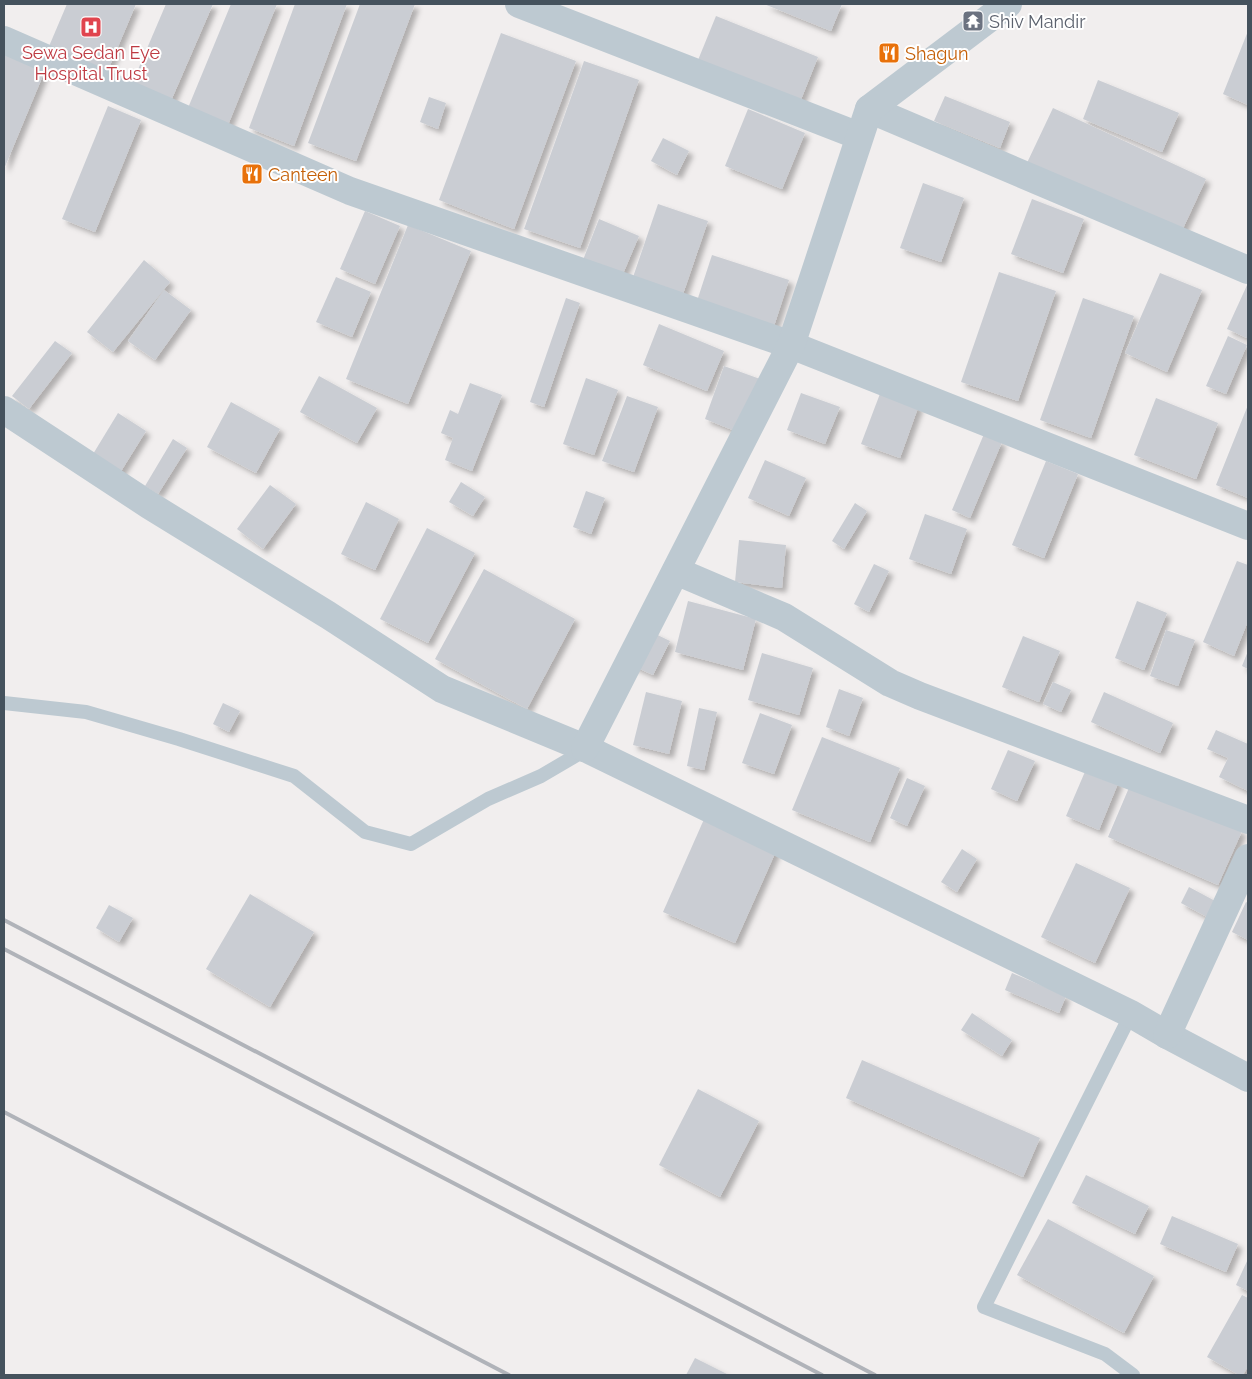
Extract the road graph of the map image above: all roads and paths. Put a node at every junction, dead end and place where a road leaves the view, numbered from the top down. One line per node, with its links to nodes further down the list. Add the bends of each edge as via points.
1 (519, 4): 5 (street)
2 (1008, 4): 4 (street)
3 (4, 40): 7 (street, via 350,191)
4 (868, 109): 5 (street); 6 (street)
5 (859, 136): 7 (street)
6 (1248, 270)
7 (791, 345): 9 (street); 10 (street)
8 (4, 410): 12 (street, via 442,689)
9 (1248, 526)
10 (676, 570): 12 (street); 13 (street, via 784,617 913,693)
11 (4, 703): 12 (lane, via 86,712 294,776 365,832 412,844 488,799 540,776)
12 (586, 748): 15 (street)
13 (1248, 820)
14 (1248, 858): 16 (street)
15 (1131, 1014): 16 (street); 18 (lane, via 984,1307 1105,1354)
16 (1167, 1035): 17 (street)
17 (1248, 1078)
18 (1133, 1375)

